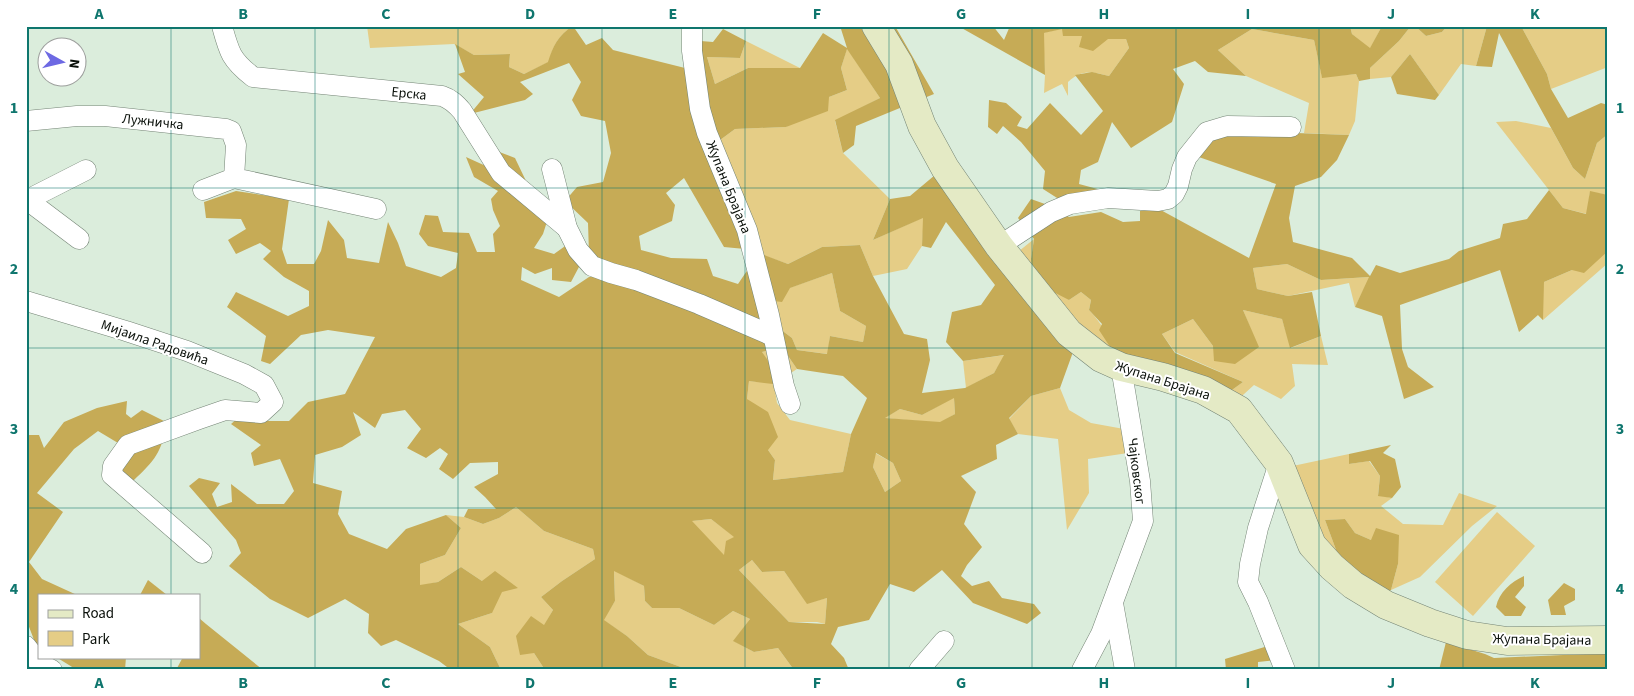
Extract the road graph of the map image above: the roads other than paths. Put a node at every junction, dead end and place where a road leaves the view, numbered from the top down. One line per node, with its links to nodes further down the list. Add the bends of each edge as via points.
1 (222, 26): 12 (street, Ерска, via 228,50 235,62 253,77 448,98 462,111 501,173)
2 (692, 26): 16 (street, Жупана Брајана, via 700,109 747,230)
3 (876, 26): 14 (street, Жупана Брајана, via 899,64 922,126 940,160)
4 (26, 121): 8 (street, Лужничка, via 105,116 226,129 231,131 236,145)
5 (1291, 127): 14 (street, via 1228,126 1207,132 1187,157 1178,186 1168,199 1158,202 1108,198 1070,204 1051,212)
6 (552, 169): 12 (street)
7 (86, 170): 10 (street)
8 (234, 178): 9 (street); 11 (street)
9 (204, 190)
10 (27, 199): 13 (street)
11 (376, 210)
12 (567, 228): 16 (street, via 578,250 592,266 690,301)
13 (78, 239)
14 (999, 246): 17 (street, Жупана Брајана, via 1070,333 1101,358)
15 (26, 301): 20 (street, Мијаила Радовића, via 187,351 264,385 273,402 261,413 225,410 198,419 128,445 113,466 112,475)
16 (772, 336): 18 (street, Жупана Брајана)
17 (1121, 367): 19 (street, Жупана Брајана, via 1203,390 1239,410); 21 (street, Чајковског, via 1140,481 1143,522)
18 (790, 404)
19 (1279, 463): 22 (street, Жупана Брајана, via 1312,545 1353,585 1386,605 1430,623 1490,639); 29 (street, via 1258,528 1248,582)
20 (202, 553)
21 (1113, 602): 27 (street, Чајковског); 28 (street)
22 (1608, 640)
23 (944, 641): 26 (street)
24 (26, 646): 25 (street, via 39,663)
25 (52, 670)
26 (919, 670)
27 (1082, 670)
28 (1125, 670)
29 (1285, 670)

